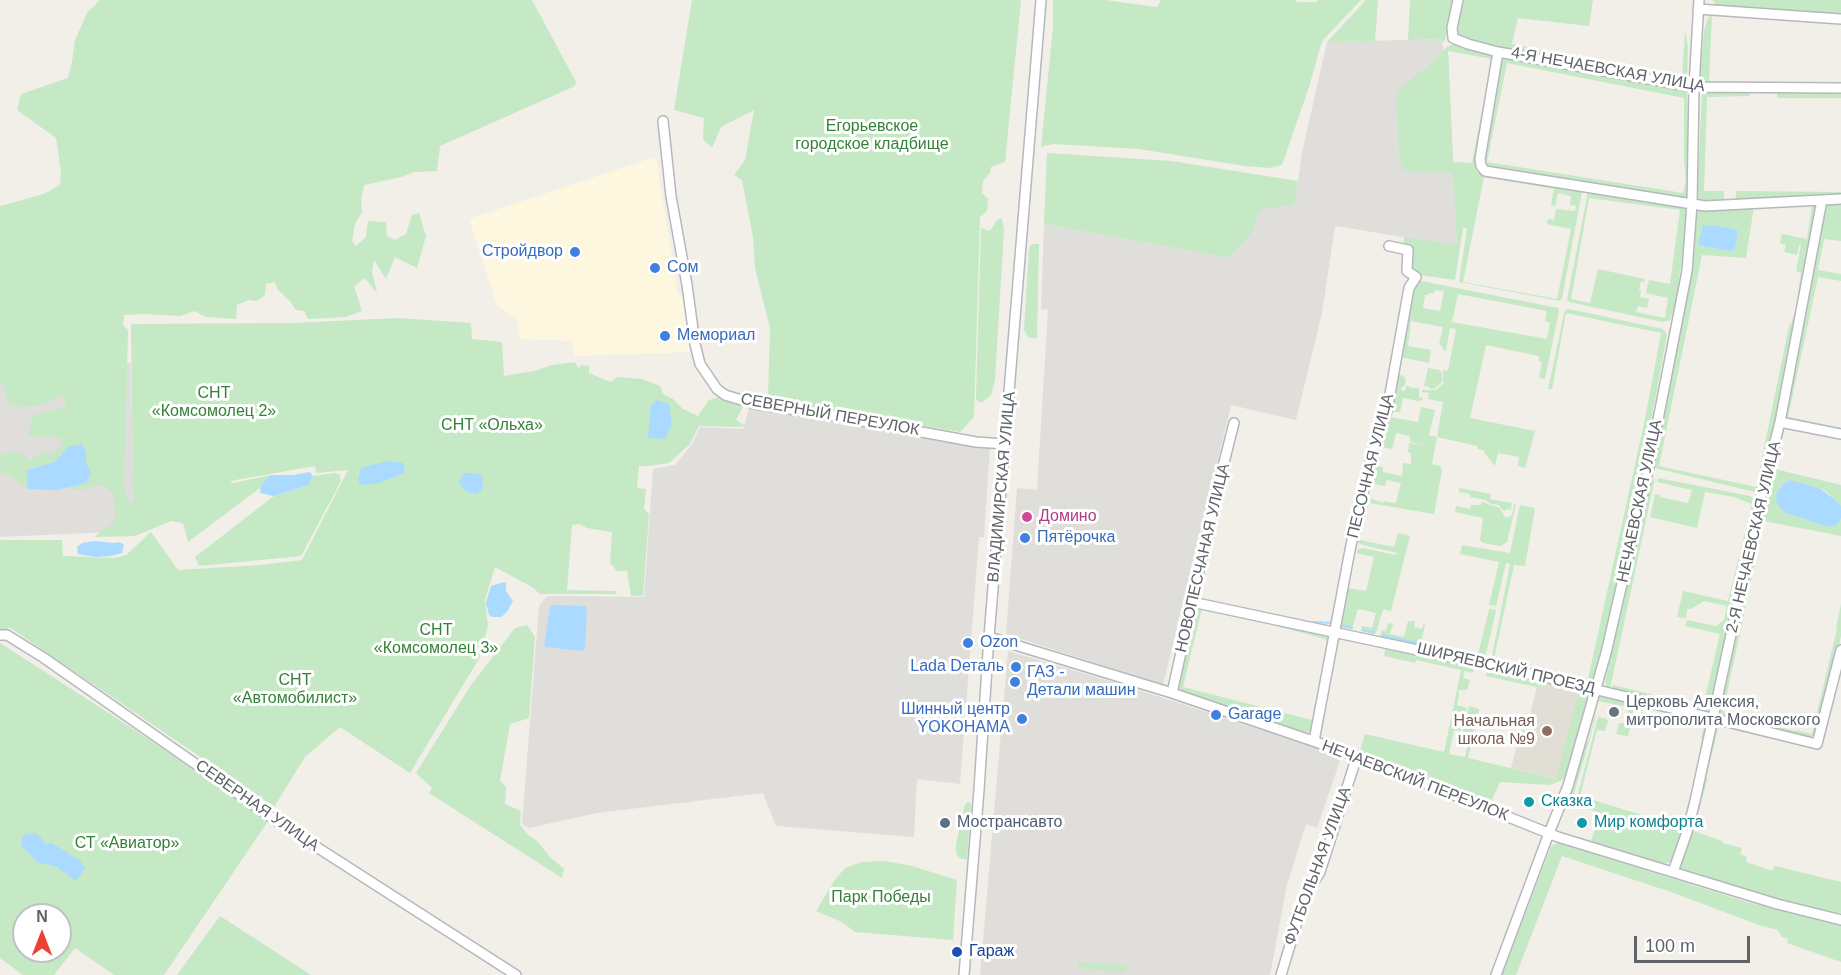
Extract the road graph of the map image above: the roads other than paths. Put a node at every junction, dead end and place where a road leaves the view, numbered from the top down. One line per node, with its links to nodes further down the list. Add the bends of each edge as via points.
1 (1041, 0): 16 (street, ВЛАДИМИРСКАЯ УЛИЦА)
2 (1458, 0): 5 (street, 4-Я НЕЧАЕВСКАЯ УЛИЦА, via 1453,38)
3 (1697, 3): 4 (street); 6 (street, НЕЧАЕВСКАЯ УЛИЦА)
4 (1841, 19)
5 (1498, 52): 6 (street, 4-Я НЕЧАЕВСКАЯ УЛИЦА); 11 (street, via 1480,159 1482,169)
6 (1694, 87): 7 (street, 4-Я НЕЧАЕВСКАЯ УЛИЦА); 11 (street, НЕЧАЕВСКАЯ УЛИЦА)
7 (1841, 88)
8 (663, 121): 16 (street, СЕВЕРНЫЙ ПЕРЕУЛОК, via 697,355 717,389 755,404)
9 (1841, 199): 10 (street)
10 (1822, 200): 11 (street); 13 (street, 2-Я НЕЧАЕВСКАЯ УЛИЦА)
11 (1692, 204): 22 (street, НЕЧАЕВСКАЯ УЛИЦА, via 1687,271 1640,505)
12 (1389, 246): 18 (street, ПЕСОЧНАЯ УЛИЦА, via 1408,250 1407,272 1416,277 1409,288 1387,411 1374,444)
13 (1780, 422): 15 (street); 24 (street, 2-Я НЕЧАЕВСКАЯ УЛИЦА)
14 (1234, 423): 17 (street, НОВОПЕСЧАНАЯ УЛИЦА)
15 (1841, 434)
16 (1005, 444): 20 (street, ВЛАДИМИРСКАЯ УЛИЦА)
17 (1192, 602): 18 (street, ШИРЯЕВСКИЙ ПРОЕЗД); 23 (street, НОВОПЕСЧАНАЯ УЛИЦА)
18 (1335, 632): 22 (street, ШИРЯЕВСКИЙ ПРОЕЗД); 25 (street, ПЕСОЧНАЯ УЛИЦА)
19 (0, 635): 30 (street, СЕВЕРНАЯ УЛИЦА, via 7,635 44,658 281,824)
20 (989, 637): 23 (street, НЕЧАЕВСКИЙ ПЕРЕУЛОК); 31 (street, ВЛАДИМИРСКАЯ УЛИЦА)
21 (1841, 650): 24 (street, ШИРЯЕВСКИЙ ПРОЕЗД, via 1817,744)
22 (1596, 690): 24 (street, ШИРЯЕВСКИЙ ПРОЕЗД); 27 (street, НЕЧАЕВСКАЯ УЛИЦА, via 1569,786)
23 (1172, 693): 25 (street, НЕЧАЕВСКИЙ ПЕРЕУЛОК)
24 (1713, 718): 28 (street, 2-Я НЕЧАЕВСКАЯ УЛИЦА, via 1687,832)
25 (1314, 741): 26 (street, НЕЧАЕВСКИЙ ПЕРЕУЛОК)
26 (1357, 756): 27 (street, НЕЧАЕВСКИЙ ПЕРЕУЛОК); 32 (street, ФУТБОЛЬНАЯ УЛИЦА, via 1320,872 1305,897)
27 (1548, 833): 28 (street, НЕЧАЕВСКИЙ ПЕРЕУЛОК); 33 (street, НЕЧАЕВСКАЯ УЛИЦА)
28 (1673, 872): 29 (street, НЕЧАЕВСКИЙ ПЕРЕУЛОК)
29 (1841, 920)
30 (516, 975)
31 (964, 975)
32 (1281, 975)
33 (1496, 975)

